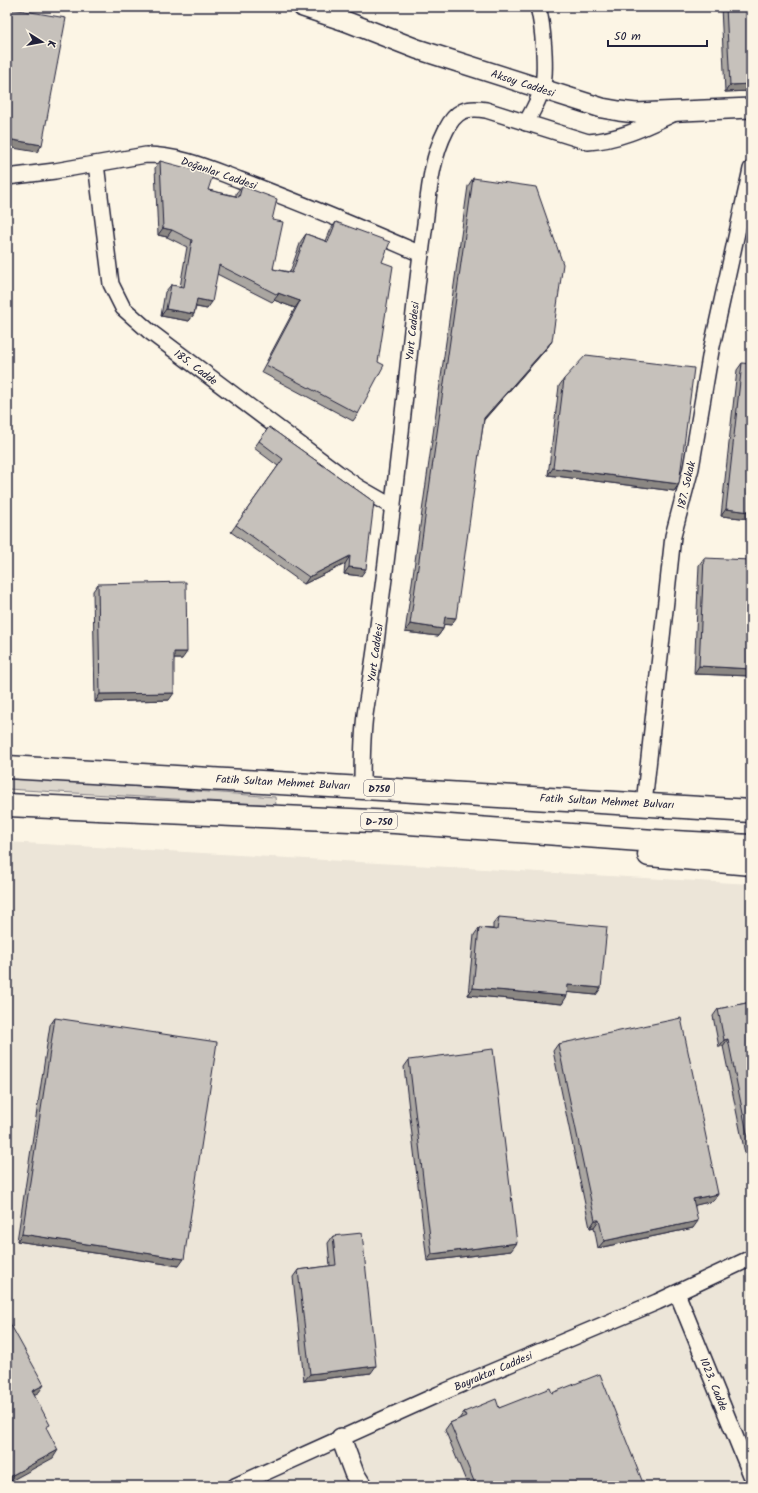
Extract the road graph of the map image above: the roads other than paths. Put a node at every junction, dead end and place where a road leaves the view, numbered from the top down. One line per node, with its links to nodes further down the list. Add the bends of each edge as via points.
1 (303, 7): 3 (street, Aksoy Caddesi, via 417,49)
2 (538, 7): 3 (street, via 544,67)
3 (542, 89): 5 (street, Aksoy Caddesi, via 619,111 636,113); 6 (street)
4 (751, 108): 5 (street, Aksoy Caddesi)
5 (680, 110): 6 (street, Yurt Caddesi, via 653,124 602,141 588,142)
6 (526, 123): 10 (street, Yurt Caddesi, via 473,108 457,114 452,120 439,146 432,171)
7 (96, 164): 9 (street, Doğanlar Caddesi); 10 (street, Doğanlar Caddesi, via 146,155 171,157 300,202); 11 (street, 185. Cadde, via 111,284 123,308 149,331 358,488)
8 (751, 170): 14 (street, 187. Sokak, via 711,352 691,468 673,536)
9 (7, 177)
10 (421, 254): 11 (street, Yurt Caddesi)
11 (393, 507): 13 (street, Yurt Caddesi, via 376,650 365,716)
12 (7, 767): 13 (highway, Fatih Sultan Mehmet Bulvarı / D750)
13 (362, 787): 14 (highway, Fatih Sultan Mehmet Bulvarı / D750)
14 (644, 804): 16 (highway, Fatih Sultan Mehmet Bulvarı / D750)
15 (7, 805): 17 (highway, D-750, via 395,822)
16 (751, 811)
17 (572, 835): 18 (highway, D-750); 19 (highway, via 635,853)
18 (751, 846)
19 (751, 864)
20 (751, 1258): 21 (street, Bayraktar Caddesi)
21 (677, 1293): 22 (street, Bayraktar Caddesi); 23 (street, 1023. Cadde)
22 (341, 1438): 24 (street, Bayraktar Caddesi); 25 (street, via 354,1473)
23 (751, 1475)
24 (235, 1486)
25 (362, 1486)

